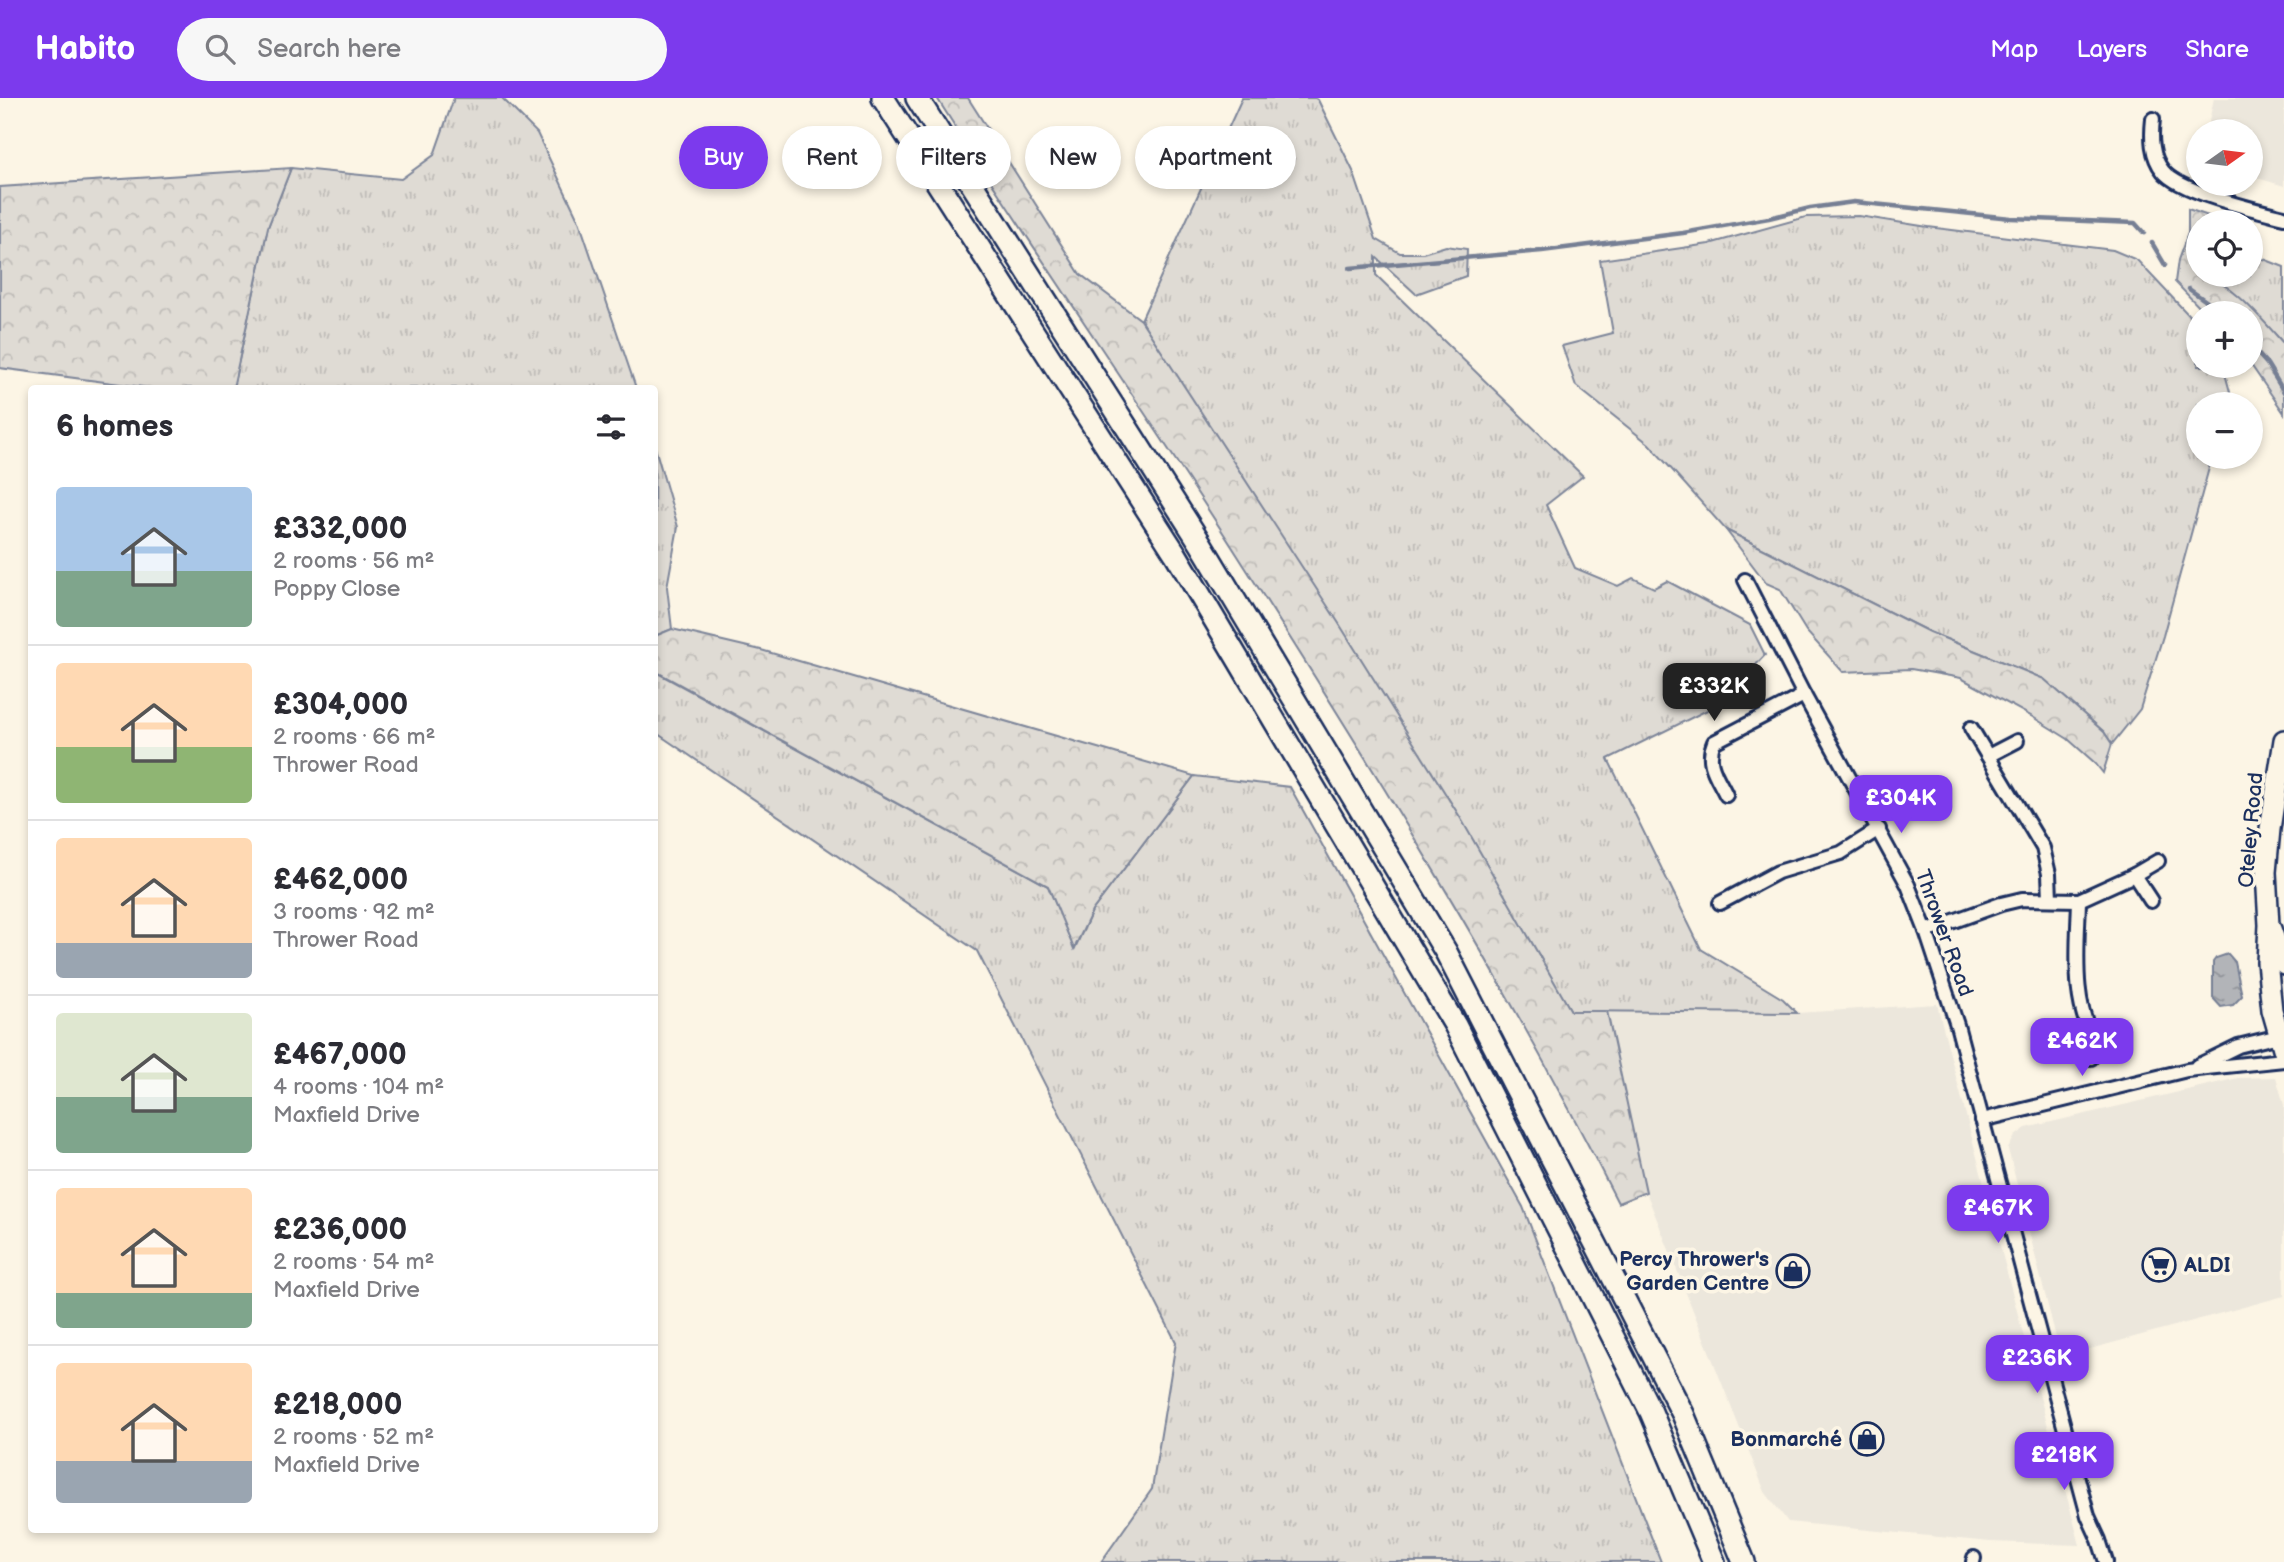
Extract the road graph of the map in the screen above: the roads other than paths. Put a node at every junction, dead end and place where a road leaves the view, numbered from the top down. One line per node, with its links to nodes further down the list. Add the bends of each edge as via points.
1 (883, 98): 29 (highway, via 1175,553 1455,1025 1651,1412)
2 (917, 98): 30 (highway, via 1201,544 1447,952 1683,1415)
3 (2153, 119): 4 (street, via 2152,148 2163,171 2176,183)
4 (2284, 217)
5 (1745, 580): 6 (street, Thrower Road)
6 (1804, 695): 11 (street, via 1714,742 1710,761); 12 (street, Thrower Road)
7 (1972, 728): 10 (street)
8 (2284, 740): 19 (main road, Oteley Road, via 2266,873)
9 (2017, 741): 10 (street)
10 (1989, 756): 15 (street, via 2043,848)
11 (1726, 795)
12 (1879, 829): 18 (street, via 1841,853 1778,872); 20 (street, Thrower Road)
13 (2158, 861): 14 (street)
14 (2134, 875): 16 (street); 17 (street)
15 (2050, 898): 16 (street); 20 (street, via 2001,904)
16 (2079, 900): 24 (street, via 2078,985 2089,1032)
17 (2151, 901)
18 (1720, 903)
19 (2269, 925): 21 (main road, Oteley Road); 23 (main road, Oteley Road, via 2272,1010)
20 (1926, 931): 28 (street, Thrower Road)
21 (2284, 965)
22 (2118, 1040): 24 (street)
23 (2282, 1041): 27 (street, via 2238,1046)
24 (2098, 1044): 25 (street)
25 (2091, 1058)
26 (2284, 1060): 27 (street)
27 (2190, 1070): 28 (street)
28 (1982, 1120): 31 (street, Thrower Road, via 2088,1516)
29 (1714, 1562)
30 (1744, 1562)
31 (2106, 1562)

